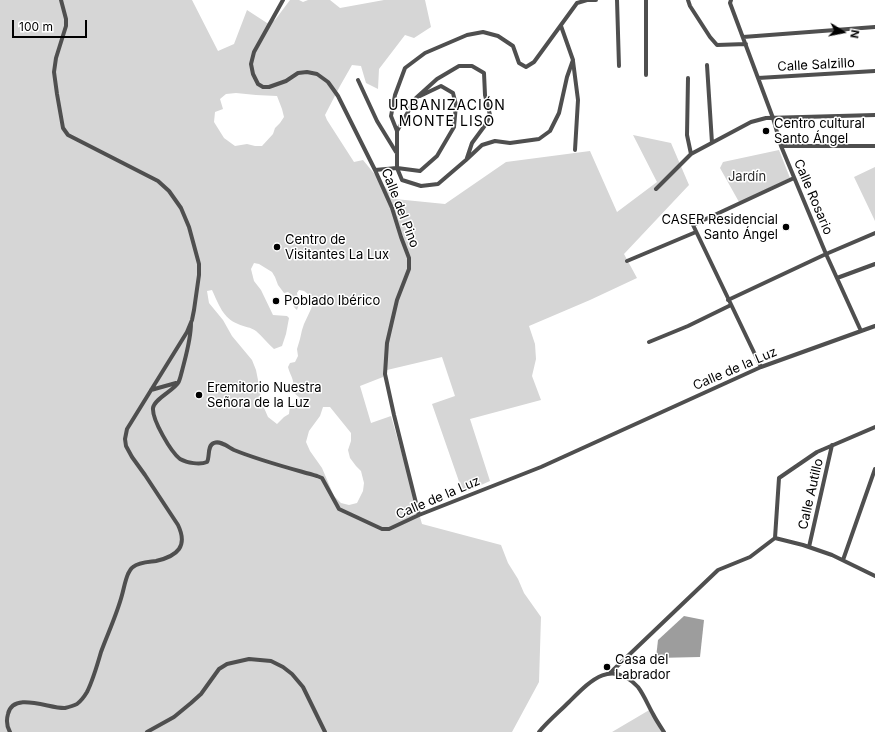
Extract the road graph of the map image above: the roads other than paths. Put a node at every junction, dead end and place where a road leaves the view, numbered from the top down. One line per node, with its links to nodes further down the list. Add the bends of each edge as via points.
1 (61, 0): 43 (street, via 66,26 54,72 63,128 68,135 158,182 181,208 189,226 199,264)
2 (283, 0): 32 (street, Calle del Pino, via 254,52 252,74 263,87 307,72 317,74 328,82 338,96)
3 (596, 0): 8 (street, via 577,3)
4 (617, 0): 14 (street)
5 (646, 0): 16 (street)
6 (688, 0): 11 (street, via 717,46)
7 (731, 0): 10 (street, Calle Rosario)
8 (561, 26): 12 (street); 23 (street, via 534,62 526,67 519,63 513,46 498,36 483,32 467,35 425,53 405,68 395,95 392,116)
9 (875, 27): 10 (street)
10 (743, 37): 11 (street, Calle Rosario)
11 (746, 44): 18 (street, Calle Rosario)
12 (573, 60): 27 (street, via 578,100); 30 (street, via 559,114 550,131 538,140 510,143 495,140 482,145)
13 (707, 64): 24 (street)
14 (619, 66)
15 (875, 72): 18 (street, Calle Salzillo)
16 (646, 75)
17 (688, 78): 29 (street, via 687,135)
18 (758, 78): 22 (street, Calle Rosario)
19 (358, 80): 28 (street, via 377,121)
20 (416, 98): 23 (street); 30 (street, via 437,79 459,66 472,66 484,73 485,95 490,115 472,143); 31 (street, via 441,86 453,93 456,105 454,127 437,156 420,170)
21 (875, 115): 22 (street)
22 (773, 118): 24 (street, via 751,122); 25 (street, Calle Rosario)
23 (397, 131): 28 (street)
24 (712, 144): 29 (street)
25 (781, 146): 26 (street); 33 (street, Calle Rosario)
26 (875, 147)
27 (575, 150)
28 (397, 153): 31 (street)
29 (691, 154): 34 (street)
30 (466, 160): 31 (street, via 438,184 421,186 402,180)
31 (397, 168): 32 (street)
32 (375, 170): 53 (street, Calle del Pino, via 392,208 409,258 409,269 397,300 386,343 385,374)
33 (794, 178): 35 (street, via 693,224); 37 (street, Calle Rosario)
34 (656, 189)
35 (696, 232): 38 (street); 41 (street)
36 (875, 233): 37 (street)
37 (826, 254): 40 (street, Calle Rosario); 41 (street)
38 (627, 261)
39 (875, 264): 40 (street)
40 (837, 278): 45 (street, Calle Rosario)
41 (728, 300): 42 (street)
42 (731, 305): 46 (street); 47 (street)
43 (192, 320): 48 (street); 49 (street)
44 (875, 326): 45 (street, Calle de la Luz)
45 (861, 331): 47 (street, Calle de la Luz)
46 (649, 342)
47 (761, 367): 53 (street, Calle de la Luz, via 541,467)
48 (178, 383): 49 (street); 53 (street, Calle de la Luz, via 155,403 153,409 159,430 181,459 202,464 207,462 210,444 218,442 232,449 322,478 339,509 382,529 389,529)
49 (151, 390): 59 (street, via 127,429 124,440 132,457 178,525 182,546 170,556 132,567 83,698 65,708 28,702 18,703 8,713)
50 (875, 426): 51 (street)
51 (832, 445): 54 (street, via 779,478); 55 (street, Calle Autillo)
52 (875, 469): 56 (street)
53 (419, 515)
54 (775, 538): 55 (street); 58 (street, via 750,557 718,570)
55 (809, 547): 56 (street)
56 (843, 560): 57 (street)
57 (875, 576)
58 (610, 673): 62 (street, via 599,676 589,683); 63 (street, via 625,677 638,687)
59 (10, 732)
60 (148, 732): 61 (street, via 174,717 191,703 219,669 227,664 249,659 271,661 292,674 303,687)
61 (325, 732)
62 (539, 732)
63 (664, 732)

